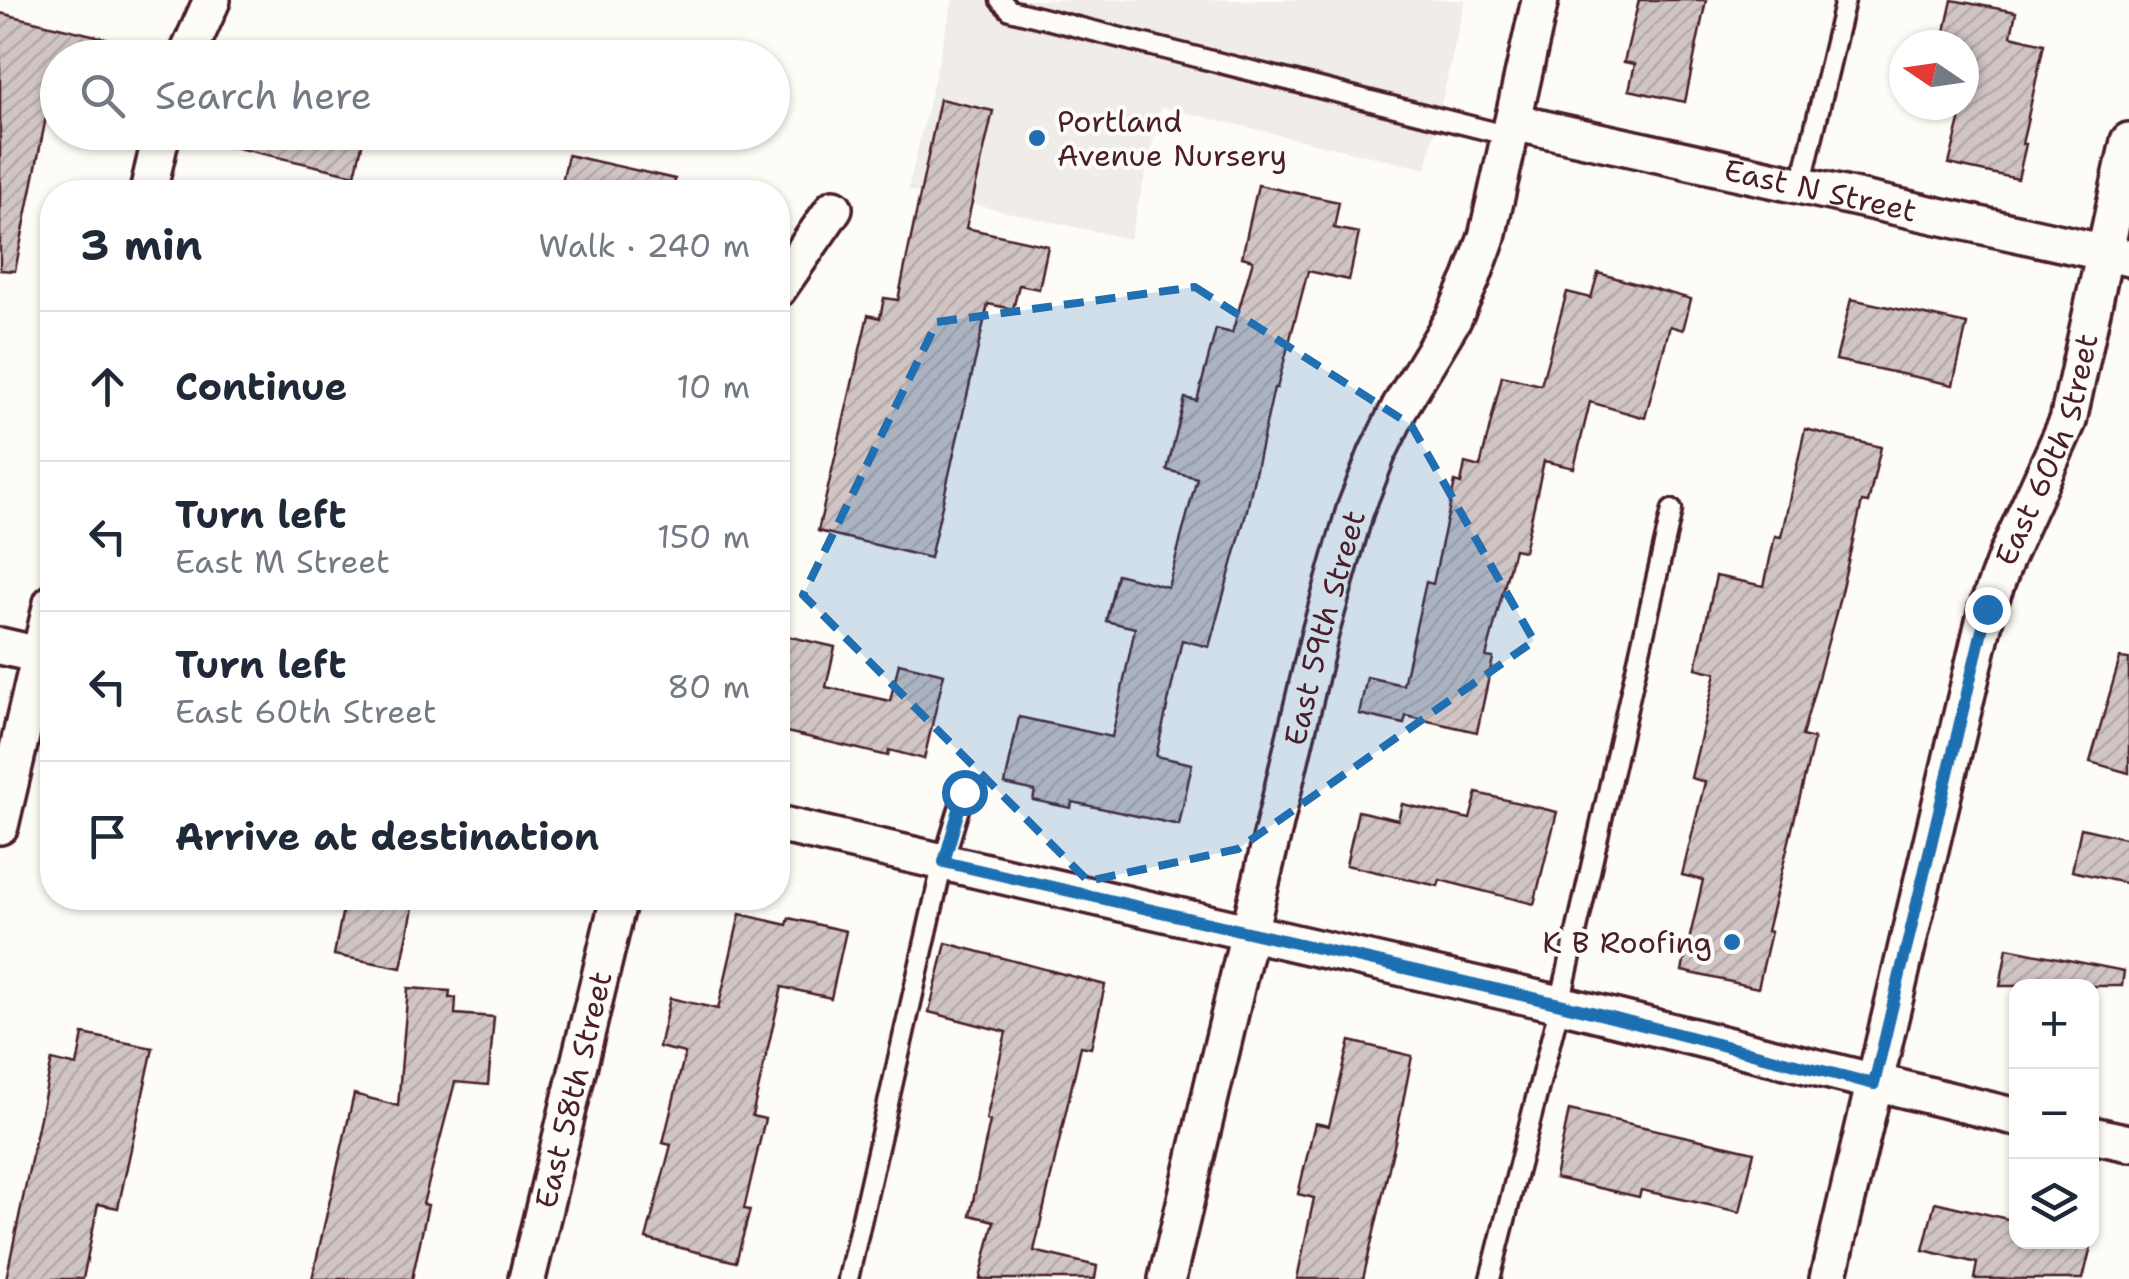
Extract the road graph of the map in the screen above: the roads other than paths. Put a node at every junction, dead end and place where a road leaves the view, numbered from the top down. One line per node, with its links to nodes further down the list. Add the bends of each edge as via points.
1 (212, 0): 5 (street)
2 (1000, 0): 6 (lane, via 1010,10)
3 (1540, 0): 6 (street, East 59th Street)
4 (1846, 0): 10 (lane)
5 (194, 40)
6 (1511, 129): 10 (street, East N Street); 23 (street, East 59th Street, via 1472,278 1402,404 1354,510)
7 (2129, 140): 12 (street, East 60th Street)
8 (158, 150): 9 (street)
9 (151, 180)
10 (1801, 186): 12 (street, East N Street)
11 (834, 208): 13 (street)
12 (2117, 255): 25 (street, East 60th Street, via 2068,420 1987,609)
13 (790, 272)
14 (1672, 510): 24 (lane)
15 (0, 646): 16 (street)
16 (40, 655)
17 (40, 678): 19 (street)
18 (964, 792): 21 (lane)
19 (0, 826)
20 (790, 827): 21 (street)
21 (944, 862): 23 (street); 30 (lane)
22 (616, 910): 29 (street, East 58th Street)
23 (1250, 933): 24 (street); 31 (street, East 59th Street)
24 (1560, 1004): 25 (street); 32 (lane)
25 (1874, 1084): 26 (street); 33 (street, East 60th Street)
26 (2009, 1115)
27 (2099, 1137): 28 (street)
28 (2129, 1143)
29 (527, 1279)
30 (848, 1279)
31 (1166, 1279)
32 (1490, 1279)
33 (1828, 1279)

